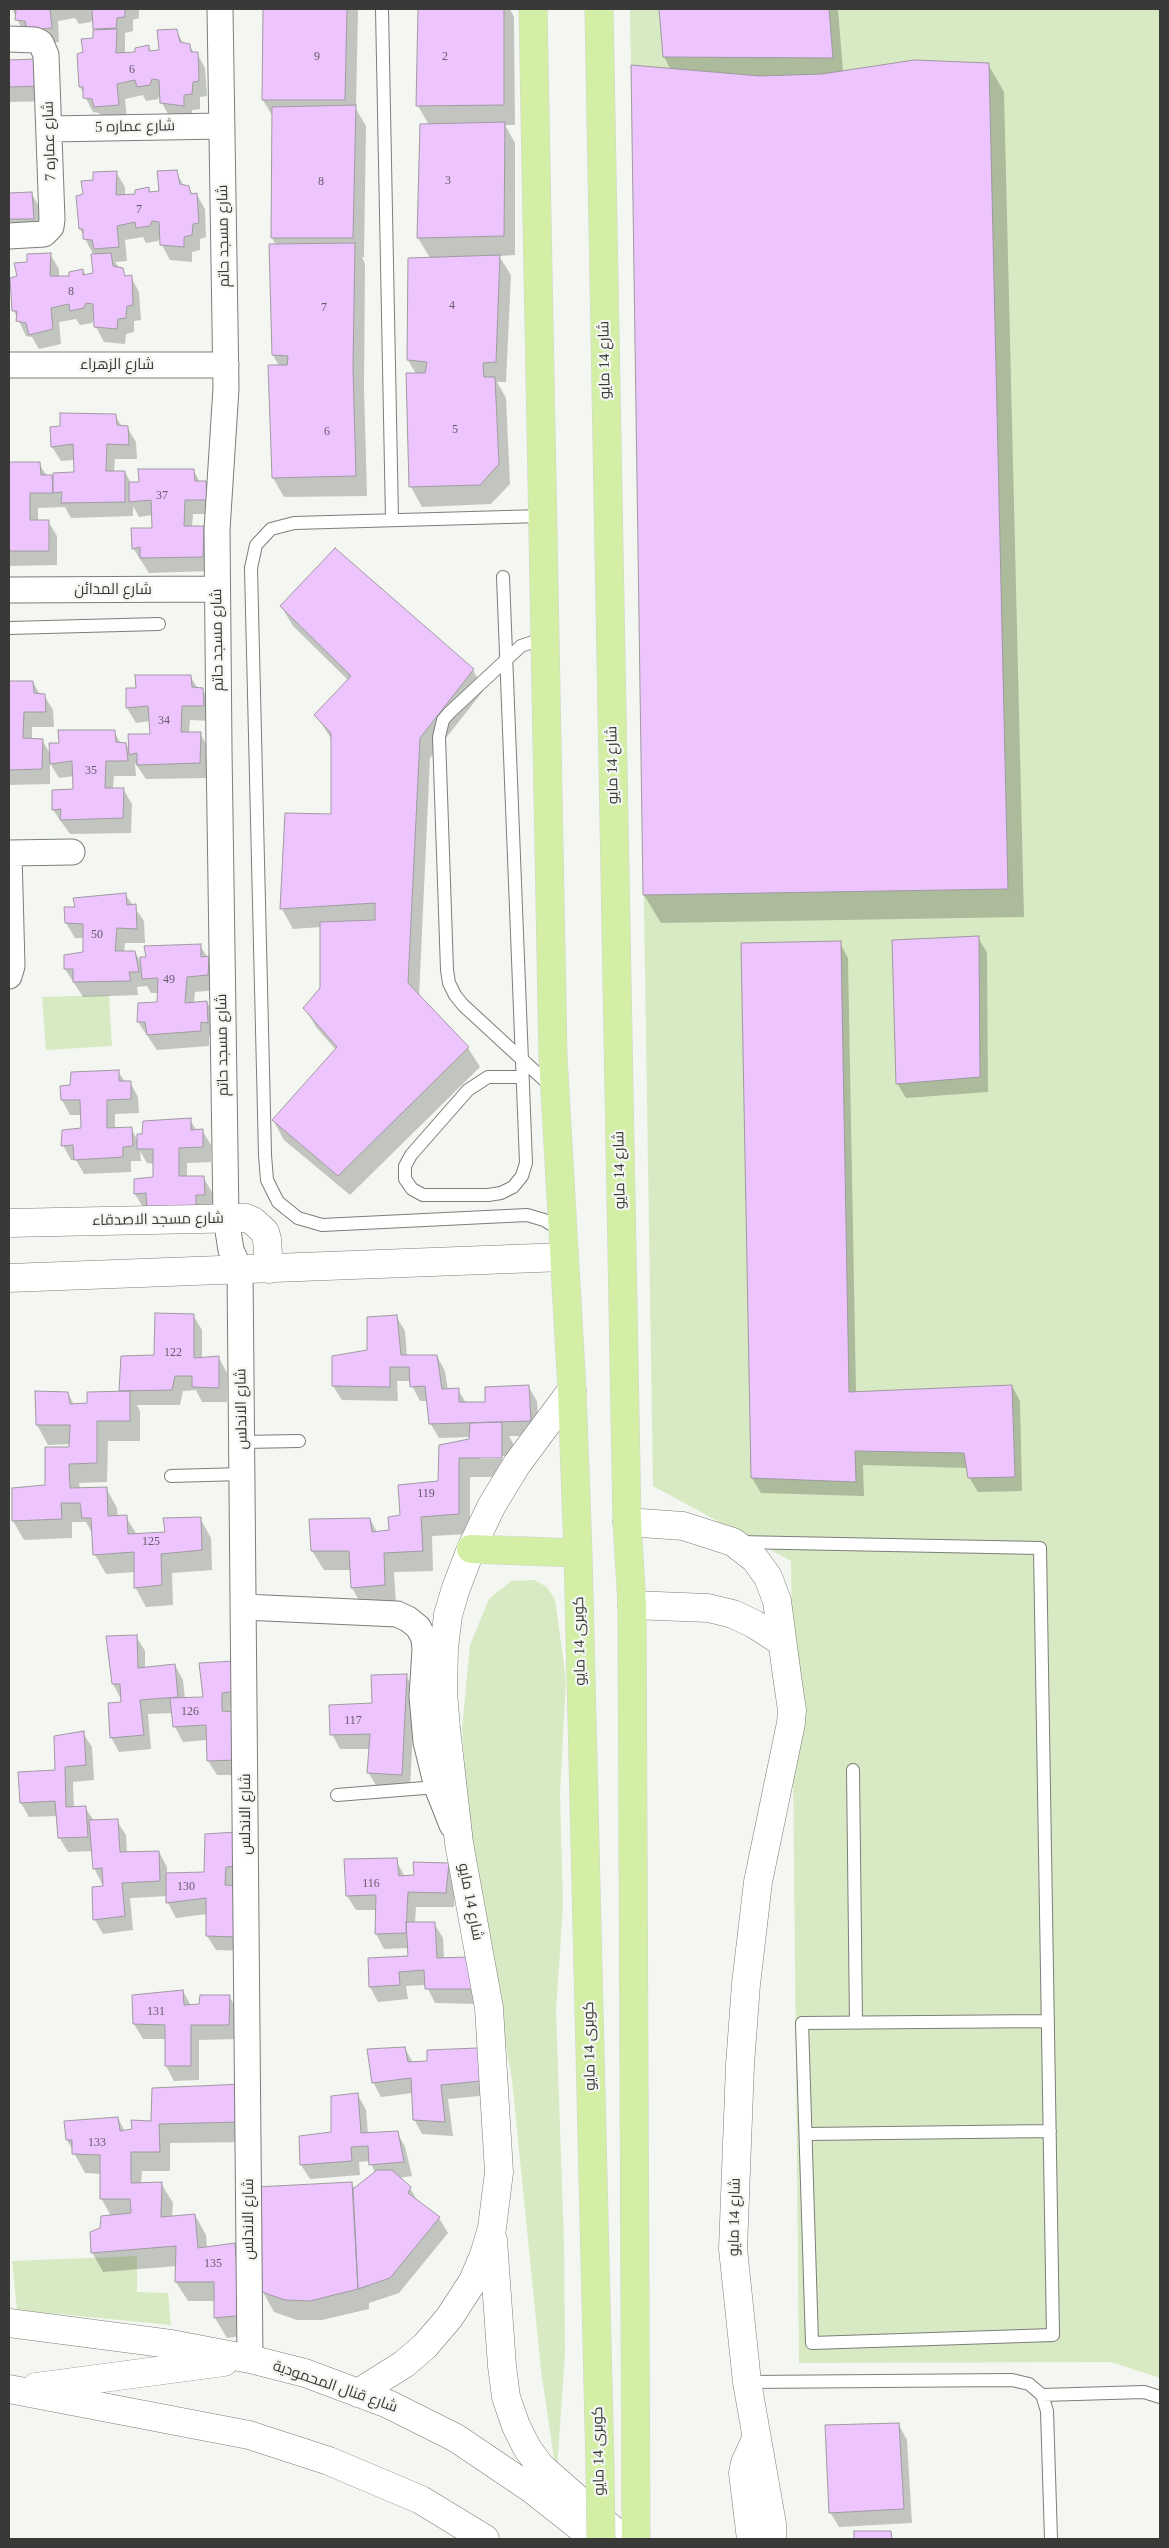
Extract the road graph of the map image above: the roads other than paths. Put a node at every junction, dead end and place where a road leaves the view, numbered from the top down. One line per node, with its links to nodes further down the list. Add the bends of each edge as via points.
1 (220, 9): 6 (street, شارع مسجد حاتم)
2 (382, 9): 12 (lane)
3 (534, 9): 11 (main road)
4 (599, 9): 37 (main road, شارع 14 مايو)
5 (9, 39): 7 (street, شارع عماره 7, via 35,40 45,48)
6 (222, 126): 7 (street, شارع عماره 5); 10 (street, شارع مسجد حاتم)
7 (49, 128): 8 (street, شارع عماره 7, via 51,227 38,235)
8 (9, 236)
9 (9, 365): 10 (street, شارع الزهراء)
10 (226, 365): 15 (street, شارع مسجد حاتم)
11 (542, 516): 12 (lane); 18 (main road)
12 (392, 519): 28 (lane, via 294,523 271,529 256,545 251,568 267,1180 278,1202 298,1218 322,1225 527,1215 544,1220)
13 (503, 577): 19 (lane)
14 (9, 590): 15 (street, شارع المدائن)
15 (217, 590): 26 (street, شارع مسجد حاتم)
16 (160, 624): 17 (lane)
17 (9, 628)
18 (544, 638): 19 (lane, via 520,646); 25 (main road)
19 (506, 659): 23 (lane); 23 (lane, via 449,713 439,737 447,970 449,983 459,1000)
20 (72, 852): 21 (street)
21 (9, 853): 22 (street, via 12,966)
22 (9, 976)
23 (522, 1060): 24 (lane); 25 (lane)
24 (522, 1076): 24 (lane, via 526,1163 522,1176 513,1186 502,1193 488,1195 423,1195 412,1189 405,1179 405,1166 411,1155 468,1090 488,1077)
25 (554, 1090): 28 (main road)
26 (226, 1218): 27 (main road, شارع مسجد الاصدقاء); 29 (main road, شارع مسجد الاصدقاء, via 246,1218 260,1226 267,1239); 30 (street, شارع مسجد حاتم, via 231,1250)
27 (9, 1223)
28 (563, 1244): 29 (main road); 32 (main road)
29 (269, 1269): 30 (main road)
30 (240, 1270): 31 (main road); 34 (street, شارع الاندلس)
31 (9, 1278)
32 (572, 1390): 39 (main road, شارع 14 مايو, via 517,1464); 40 (main road)
33 (299, 1441): 34 (lane)
34 (242, 1442): 35 (street, شارع الاندلس)
35 (243, 1474): 36 (lane); 42 (street, شارع الاندلس)
36 (171, 1476)
37 (627, 1522): 38 (main road, شارع 14 مايو, via 683,1526); 41 (main road, شارع 14 مايو)
38 (733, 1542): 43 (main road, شارع 14 مايو, via 755,1559 768,1577 776,1601); 48 (lane, via 1040,1548)
39 (471, 1549): 40 (main road); 47 (main road, شارع 14 مايو, via 448,1615 444,1656 443,1692)
40 (578, 1553): 63 (main road, كوبرى 14 مايو, bridge)
41 (632, 1605): 43 (main road, via 708,1608 733,1614); 65 (main road)
42 (244, 1607): 45 (street, via 397,1614 418,1627 424,1638 425,1650 422,1696 426,1742); 54 (street, شارع الاندلس)
43 (782, 1642): 55 (main road, شارع 14 مايو, via 791,1723 758,1882 740,2065 733,2249)
44 (854, 1770): 49 (lane)
45 (437, 1787): 46 (lane); 47 (street)
46 (337, 1794)
47 (459, 1843): 52 (main road, شارع 14 مايو, via 489,2008 499,2172)
48 (1048, 2021): 49 (lane); 50 (lane)
49 (856, 2023): 51 (lane, via 802,2023)
50 (1050, 2131): 51 (lane); 51 (lane, via 1053,2335 812,2342)
51 (806, 2134)
52 (492, 2228): 57 (main road, شارع 14 مايو, via 473,2280 450,2318 404,2364); 64 (main road, via 502,2366 506,2396 516,2426 541,2467)
53 (9, 2323): 54 (main road, شارع قنال المحمودية, via 171,2344)
54 (250, 2359): 56 (main road); 57 (main road, شارع قنال المحمودية, via 305,2373)
55 (747, 2382): 58 (lane, via 1012,2380 1029,2384); 60 (main road, شارع 14 مايو)
56 (12, 2390): 61 (main road, via 249,2435 329,2461 421,2500)
57 (358, 2393): 62 (main road, شارع قنال المحمودية, via 416,2418 482,2454)
58 (1042, 2395): 59 (lane, via 1144,2392); 66 (lane, via 1047,2411)
59 (1160, 2397)
60 (768, 2535)
61 (485, 2539)
62 (595, 2539)
63 (601, 2539)
64 (623, 2539)
65 (636, 2539)
66 (1051, 2539)

